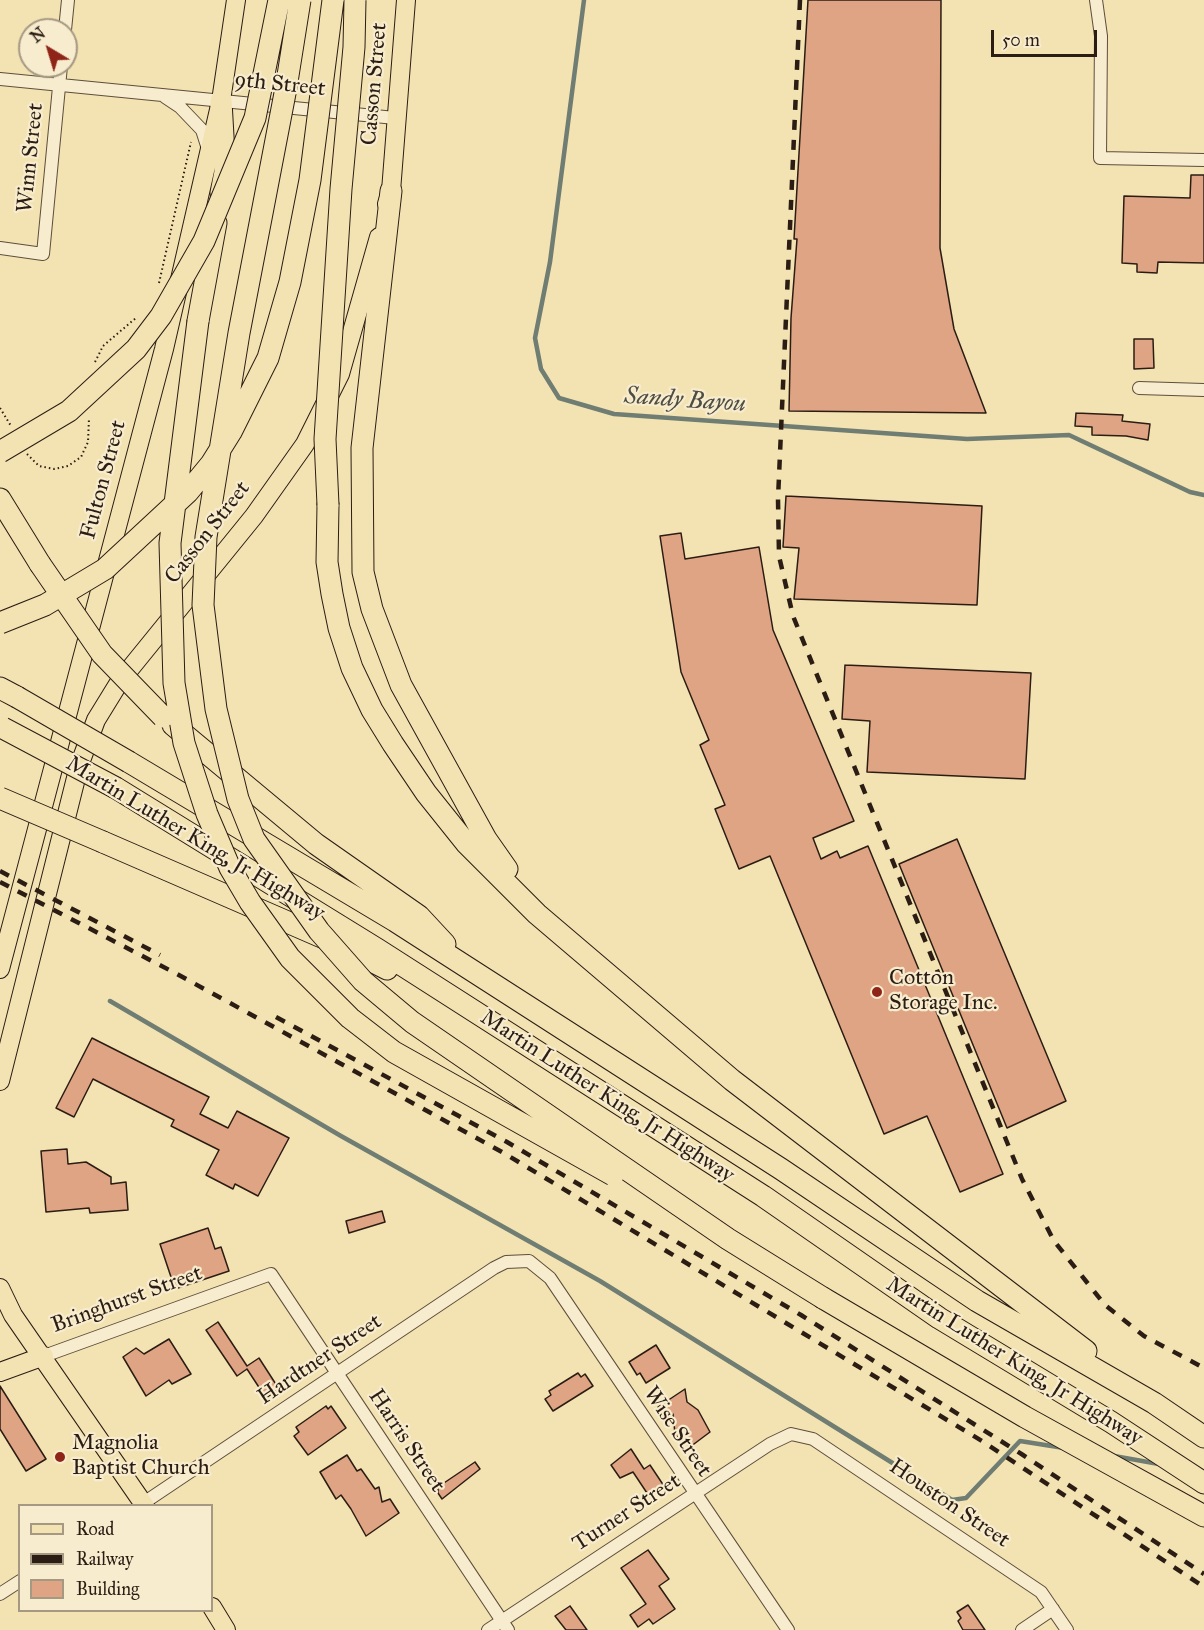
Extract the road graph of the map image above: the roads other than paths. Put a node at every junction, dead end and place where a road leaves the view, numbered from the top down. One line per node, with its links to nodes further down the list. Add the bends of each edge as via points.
1 (68, 0): 9 (street)
2 (236, 0): 14 (main road, Fulton Street)
3 (279, 0): 22 (highway, bridge, via 255,118 204,241 161,316 136,349 69,411)
4 (300, 0): 33 (highway, bridge, via 206,537 203,604 216,709 238,799 254,839 277,874 363,981 412,1022)
5 (333, 0): 24 (highway, bridge, via 310,180 290,282 268,358 245,406 211,464 133,545 76,588)
6 (355, 0): 28 (highway, bridge, via 325,439 327,562 339,628 372,710 426,793 466,843)
7 (406, 0): 15 (main road, Casson Street)
8 (1096, 0): 17 (street, via 1101,36 1100,158)
9 (66, 18)
10 (60, 78): 12 (street, Winn Street)
11 (0, 79): 12 (street, 9th Street)
12 (59, 84): 13 (street, 9th Street); 19 (street, Winn Street, via 43,254)
13 (162, 95): 14 (street, 9th Street); 16 (street, via 195,120)
14 (221, 101): 15 (street, 9th Street); 16 (main road, Fulton Street); 33 (highway, bridge, via 225,172 198,321 170,543 174,683 184,743 207,814 235,876 290,958 350,1018 394,1052)
15 (395, 118): 18 (main road, Casson Street)
16 (208, 149): 29 (main road, Fulton Street, via 164,349)
17 (1204, 160)
18 (391, 191): 28 (highway, via 362,448 363,572 375,619 401,685 486,839); 32 (main road, Casson Street, via 340,374 305,444 254,516 120,681 96,720 79,766)
19 (0, 248)
20 (1139, 388): 21 (street)
21 (1204, 390)
22 (0, 452)
23 (0, 499): 30 (highway, bridge, via 102,654 163,717 316,844 419,916)
24 (0, 623)
25 (8, 693): 30 (highway, Martin Luther King, Jr Highway, bridge, via 395,921)
26 (2, 727): 31 (highway, Martin Luther King, Jr Highway, bridge, via 116,788)
27 (0, 798): 31 (highway, bridge, via 338,944)
28 (537, 914): 40 (highway, via 732,1080)
29 (0, 969)
30 (473, 972): 40 (highway, Martin Luther King, Jr Highway, via 781,1169 977,1301)
31 (489, 1021): 43 (highway, Martin Luther King, Jr Highway, via 763,1196 939,1318)
32 (0, 1081)
33 (728, 1239): 47 (highway, bridge, via 1025,1417)
34 (529, 1261): 39 (street, Hardtner Street, via 506,1262 494,1268); 44 (street, Wise Street, via 550,1278)
35 (271, 1274): 37 (street, Bringhurst Street); 39 (street, Harris Street)
36 (0, 1288): 37 (main road, via 13,1315)
37 (44, 1356): 38 (main road, Bringhurst Street); 45 (main road)
38 (0, 1372)
39 (336, 1375): 46 (street, Hardtner Street); 52 (street, Harris Street)
40 (1154, 1402): 42 (highway, Martin Luther King, Jr Highway)
41 (791, 1434): 44 (street, Turner Street); 51 (street, Houston Street, via 813,1439 937,1520 1041,1593)
42 (1204, 1437)
43 (1204, 1483)
44 (694, 1494): 52 (street, Turner Street); 55 (street, Wise Street)
45 (141, 1504)
46 (143, 1504)
47 (1204, 1516)
48 (18, 1582): 49 (street)
49 (0, 1594)
50 (213, 1609): 53 (main road)
51 (1053, 1609): 56 (street); 57 (street, Houston Street)
52 (505, 1625): 54 (street, Turner Street)
53 (226, 1630)
54 (488, 1630)
55 (788, 1630)
56 (1022, 1630)
57 (1067, 1630)

